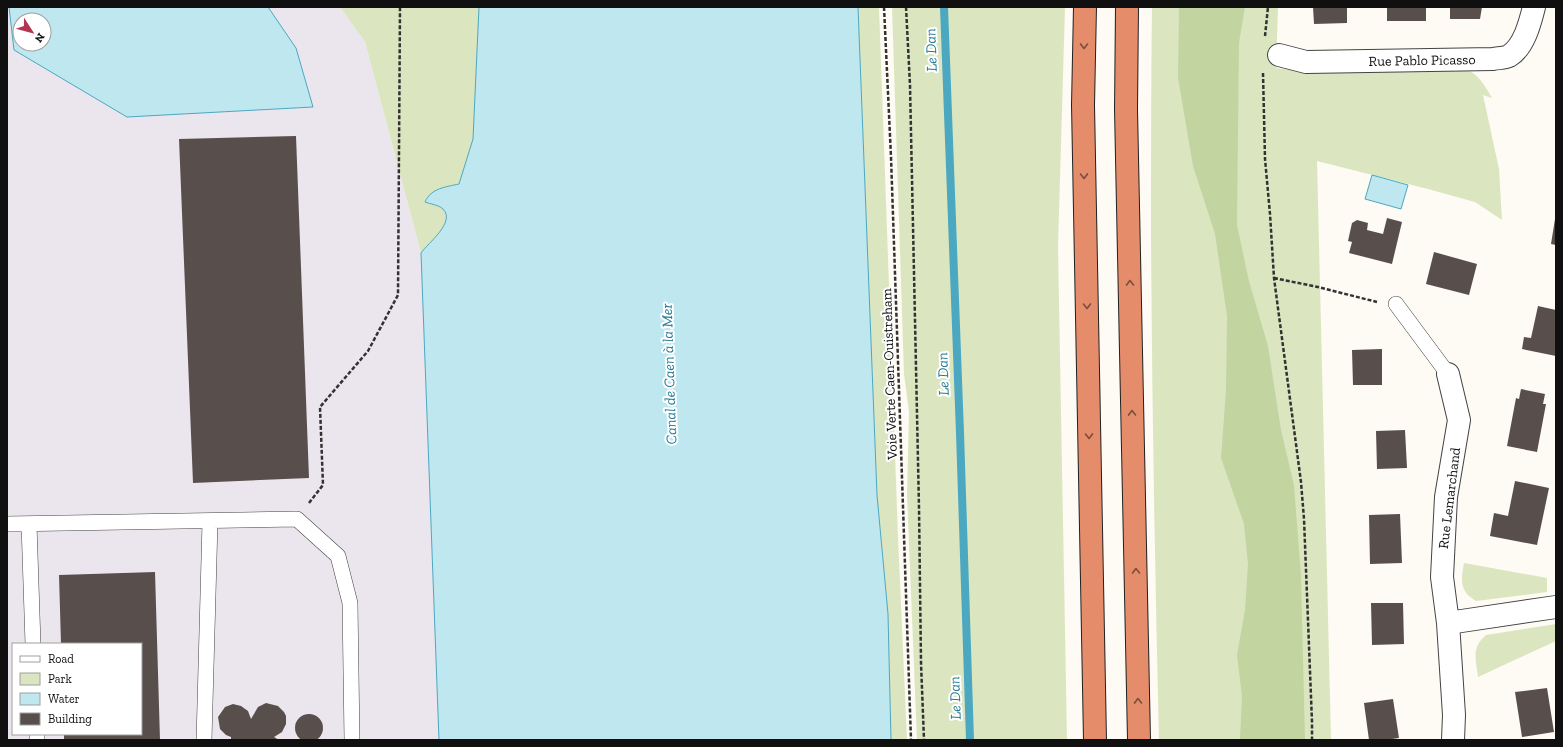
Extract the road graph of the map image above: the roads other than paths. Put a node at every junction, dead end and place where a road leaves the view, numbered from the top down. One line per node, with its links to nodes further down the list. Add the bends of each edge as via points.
1 (1085, 7): 15 (highway, one-way to 15, via 1083,105)
2 (1127, 7): 16 (highway, one-way to 2, via 1126,117)
3 (1534, 7): 4 (street, Rue Pablo Picasso, via 1531,21 1519,45 1508,56 1493,59)
4 (1271, 61)
5 (1396, 304): 6 (lane)
6 (1448, 374): 11 (street, Rue Lemarchand, via 1459,420 1446,497 1443,539 1442,577)
7 (210, 522): 9 (lane); 13 (lane); 14 (lane, via 297,519 338,556 350,603)
8 (7, 524): 9 (lane)
9 (29, 524): 12 (lane)
10 (1556, 608): 11 (street)
11 (1448, 623): 17 (street, Rue Lemarchand)
12 (33, 643)
13 (204, 740)
14 (352, 740)
15 (1095, 740)
16 (1139, 740)
17 (1454, 740)

